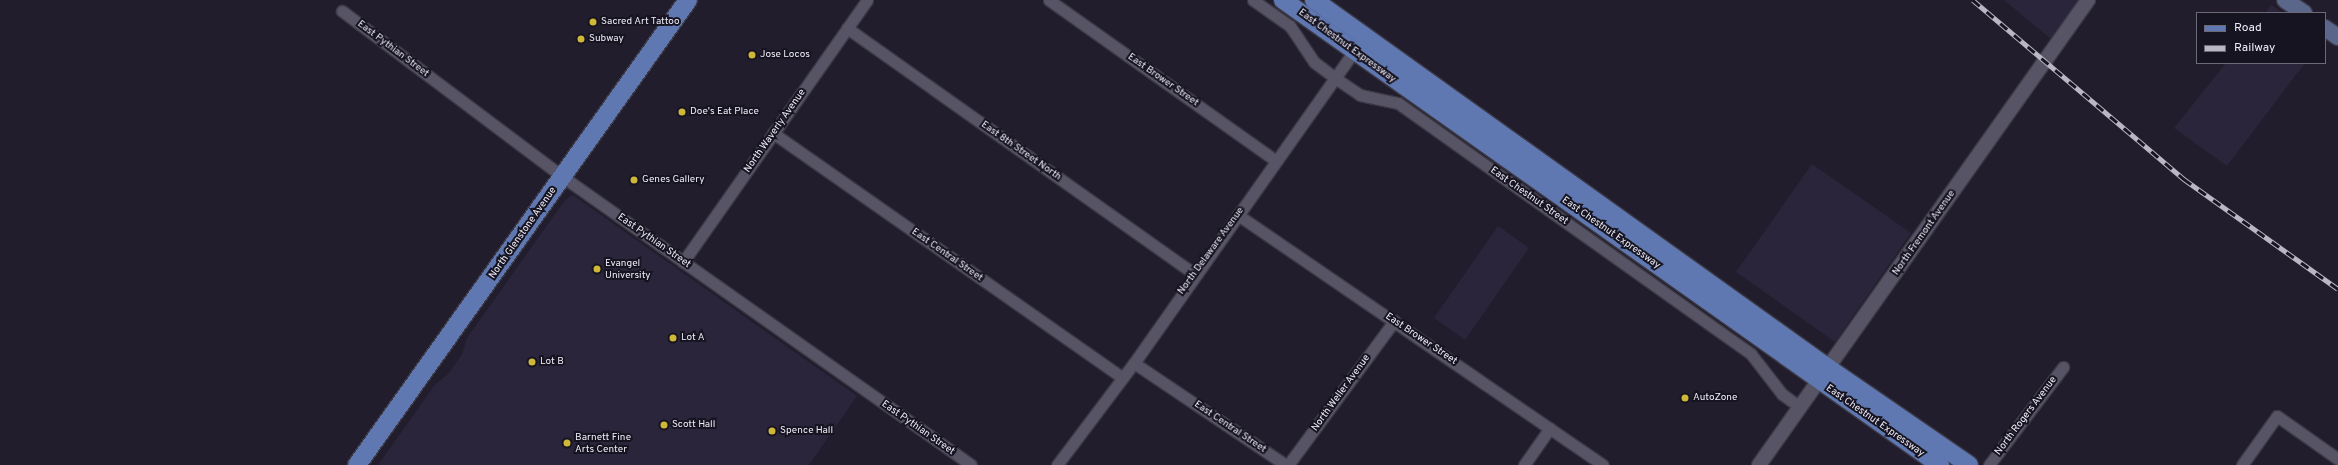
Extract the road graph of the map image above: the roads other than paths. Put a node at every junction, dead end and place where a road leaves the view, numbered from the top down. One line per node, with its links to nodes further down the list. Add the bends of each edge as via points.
1 (688, 0): 18 (main road, North Glenstone Avenue)
2 (867, 0): 11 (street, North Waverly Avenue)
3 (1050, 0): 17 (street, East Brower Street)
4 (1253, 0): 15 (street, East Chestnut Street, via 1290,26 1314,62)
5 (1284, 0): 14 (main road, East Chestnut Expressway)
6 (1314, 0): 14 (main road, East Chestnut Expressway)
7 (2088, 0): 25 (street, North Fremont Avenue)
8 (2286, 0): 10 (main road)
9 (342, 11): 18 (street, East Pythian Street)
10 (2303, 12)
11 (847, 28): 16 (street, North Waverly Avenue); 21 (street, East 8th Street North)
12 (2326, 29): 13 (main road)
13 (2338, 37)
14 (1359, 44): 15 (street, North Delaware Avenue); 25 (main road, East Chestnut Expressway)
15 (1335, 78): 17 (street, North Delaware Avenue); 27 (street, East Chestnut Street, via 1360,95 1398,103 1751,354 1782,394)
16 (774, 133): 20 (street, North Waverly Avenue); 26 (street, East Central Street)
17 (1276, 161): 19 (street, North Delaware Avenue)
18 (563, 176): 20 (street, East Pythian Street); 30 (main road, North Glenstone Avenue)
19 (1238, 215): 21 (street, North Delaware Avenue); 22 (street, East Brower Street)
20 (683, 262): 31 (street, East Pythian Street)
21 (1194, 274): 23 (street, North Delaware Avenue)
22 (1394, 321): 28 (street, East Brower Street); 33 (street, North Weller Avenue)
23 (1134, 363): 26 (street, North Delaware Avenue); 33 (street, East Central Street)
24 (2063, 366): 39 (street, North Rogers Avenue)
25 (1823, 374): 27 (street, North Fremont Avenue); 37 (main road, East Chestnut Expressway); 38 (main road, East Chestnut Expressway)
26 (1121, 377): 32 (street, North Delaware Avenue)
27 (1800, 407): 36 (street, North Fremont Avenue)
28 (1550, 428): 34 (street); 35 (street, East Brower Street)
29 (2338, 458): 40 (street, via 2277,416)
30 (357, 465)
31 (971, 465)
32 (1057, 465)
33 (1287, 465)
34 (1524, 465)
35 (1603, 465)
36 (1759, 465)
37 (1940, 465)
38 (1969, 465)
39 (1989, 465)
40 (2242, 465)

